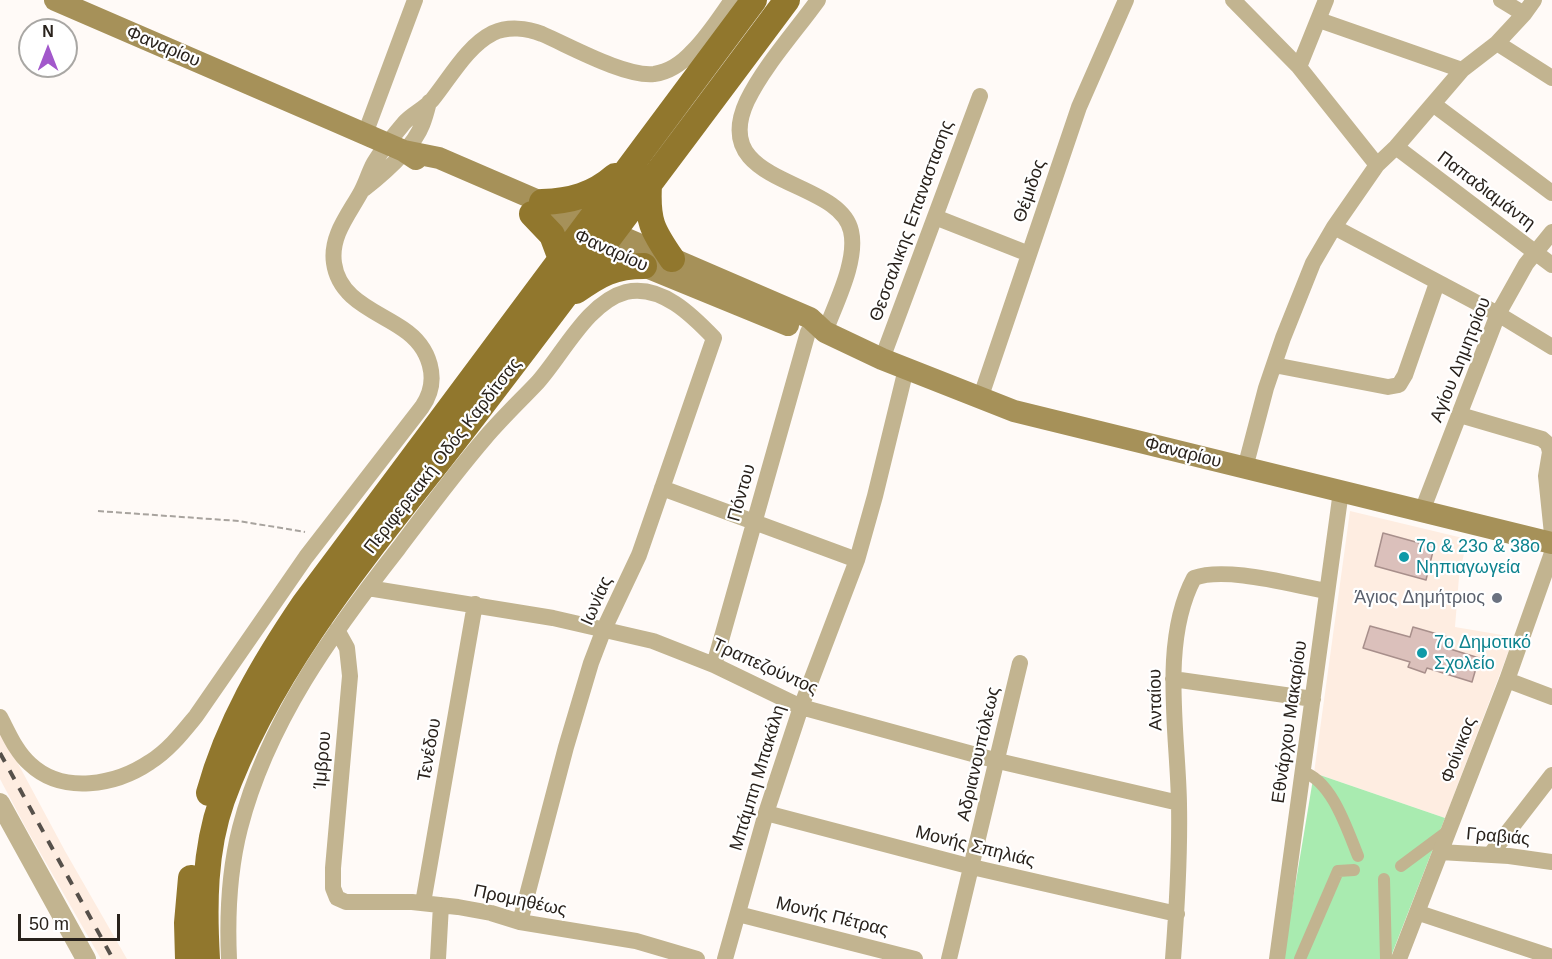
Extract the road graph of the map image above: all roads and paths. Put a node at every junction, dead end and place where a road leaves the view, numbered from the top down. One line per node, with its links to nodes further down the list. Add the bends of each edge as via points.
1 (55, 0): 19 (main road, Φαναρίου)
2 (415, 0): 19 (street)
3 (732, 0): 21 (street, via 693,51 663,72 625,70 536,31 504,30 491,34 474,48 429,102 421,128)
4 (754, 0): 22 (main road, Περιφερειακή Οδός Καρδίτσας)
5 (787, 0): 24 (main road, Περιφερειακή Οδός Καρδίτσας)
6 (818, 0): 41 (street, Πόντου, via 753,90 742,116 741,131 745,149 757,164 829,202 851,229 851,257)
7 (1126, 0): 33 (street, Θέμιδος, via 1079,106)
8 (1233, 0): 14 (street)
9 (1326, 0): 12 (street)
10 (1500, 0): 11 (street)
11 (1529, 7): 13 (street)
12 (1319, 20): 14 (street); 15 (street)
13 (1497, 43): 15 (street); 16 (street)
14 (1299, 67): 23 (street)
15 (1462, 70): 18 (street)
16 (1552, 78)
17 (980, 96): 27 (street, Θεσσαλικης Επαναστασης)
18 (1433, 104): 20 (street); 25 (street)
19 (365, 134): 21 (main road, Φαναρίου)
20 (1396, 147): 23 (street); 32 (street, Παπαδιαμάντη)
21 (396, 148): 26 (main road, Φαναρίου); 55 (street, via 387,170 361,191 338,235 336,271 354,298 415,340 430,362 432,384 422,408)
22 (638, 156): 26 (main road, via 592,192); 29 (main road, Περιφερειακή Οδός Καρδίτσας)
23 (1377, 165): 28 (street)
24 (649, 185): 31 (main road, Περιφερειακή Οδός Καρδίτσας); 35 (main road, via 650,224)
25 (1552, 193)
26 (537, 208): 29 (main road, Φαναρίου); 34 (main road)
27 (935, 217): 33 (street); 43 (street, Θεσσαλικης Επαναστασης)
28 (1334, 227): 38 (street); 44 (street, via 1313,262)
29 (583, 229): 31 (main road, Φαναρίου); 34 (main road, Περιφερειακή Οδός Καρδίτσας)
30 (1552, 232): 32 (street, Αγίου Δημητρίου)
31 (607, 240): 35 (main road, Φαναρίου); 37 (main road, Φαναρίου); 39 (main road, Περιφερειακή Οδός Καρδίτσας)
32 (1534, 252): 36 (street, Παπαδιαμάντη); 40 (street, Αγίου Δημητρίου)
33 (1029, 254): 46 (street, Θέμιδος)
34 (561, 259): 96 (main road, Περιφερειακή Οδός Καρδίτσας, via 304,604 266,661 223,750 201,821 189,896)
35 (672, 259): 41 (main road, Φαναρίου, via 810,318)
36 (1552, 265)
37 (644, 266): 39 (main road, via 604,273); 41 (main road, Φαναρίου)
38 (1437, 283): 40 (street); 44 (street, via 1399,385 1382,386)
39 (563, 299): 97 (main road, Περιφερειακή Οδός Καρδίτσας, via 336,597 270,697 227,787 211,842 206,893)
40 (1498, 314): 42 (street); 47 (street, Αγίου Δημητρίου)
41 (817, 332): 43 (main road, Φαναρίου); 53 (street, Πόντου)
42 (1552, 347)
43 (882, 359): 45 (main road, Φαναρίου)
44 (1274, 365): 48 (street)
45 (906, 369): 46 (main road, Φαναρίου); 58 (street, Μπάμπη Μπακάλη)
46 (981, 399): 48 (main road, Φαναρίου, via 1014,411)
47 (1460, 415): 52 (street, Αγίου Δημητρίου); 54 (street, via 1548,444 1546,476)
48 (1245, 468): 50 (main road, Φαναρίου)
49 (662, 488): 53 (street); 59 (street, Ιωνίας, via 714,338 681,308 660,296 635,291 607,301 592,313 543,375 483,440); 62 (street, Ιωνίας, via 639,555)
50 (1341, 491): 52 (main road, Φαναρίου); 60 (street, Εθνάρχου Μακαρίου)
51 (98, 511): 55 (path, via 239,521)
52 (1422, 511): 56 (main road, Φαναρίου)
53 (754, 522): 58 (street); 65 (street, Πόντου)
54 (1552, 534)
55 (322, 536): 71 (street, via 191,722 168,748 135,771 96,783 52,778 24,758)
56 (1552, 543)
57 (1552, 553): 67 (street, Φοίνικος)
58 (858, 560): 70 (street, Μπάμπη Μπακάλη)
59 (368, 588): 61 (street, Τραπεζούντος); 63 (street)
60 (1327, 591): 66 (street, Ανταίου, via 1229,574 1194,578 1182,604); 69 (street, Εθνάρχου Μακαρίου)
61 (475, 604): 62 (street, Τραπεζούντος); 88 (street, Τενέδου)
62 (604, 629): 65 (street, Τραπεζούντος, via 671,647); 93 (street, Ιωνίας, via 572,722)
63 (338, 630): 87 (street, Ίμβρου, via 347,648 350,676 333,868); 98 (street, via 295,696 250,796 234,864 228,919)
64 (1020, 663): 72 (street, Αδριανουπόλεως)
65 (714, 665): 70 (street, Τραπεζούντος)
66 (1173, 679): 69 (street); 76 (street, Ανταίου)
67 (1507, 680): 68 (street); 78 (street, Φοίνικος)
68 (1552, 697)
69 (1313, 699): 73 (street, Εθνάρχου Μακαρίου)
70 (801, 707): 72 (street, Τραπεζούντος); 77 (street, Μπάμπη Μπακάλη)
71 (0, 717)
72 (998, 761): 76 (street, Τραπεζούντος); 84 (street, Αδριανουπόλεως)
73 (1303, 772): 81 (street, via 1320,781 1334,801); 105 (street, Εθνάρχου Μακαρίου)
74 (1552, 775): 80 (street)
75 (0, 802): 95 (street)
76 (1179, 803): 92 (street, Ανταίου)
77 (766, 813): 84 (street, Μονής Σπηλιάς); 91 (street, Μπάμπη Μπακάλη)
78 (1449, 830): 79 (street, Φοίνικος); 83 (street)
79 (1440, 852): 80 (street, Γραβιάς); 90 (street, Φοίνικος)
80 (1490, 855): 82 (street, Γραβιάς)
81 (1358, 856)
82 (1552, 862)
83 (1401, 866)
84 (972, 867): 92 (street, Μονής Σπηλιάς); 103 (street, Αδριανουπόλεως)
85 (1354, 870): 106 (street, via 1338,871)
86 (1384, 879): 107 (street)
87 (335, 896): 88 (street, Προμηθέως, via 346,902)
88 (423, 903): 89 (street, Προμηθέως)
89 (441, 905): 93 (street, Προμηθέως); 99 (street)
90 (1419, 913): 94 (street); 108 (street, Φοίνικος)
91 (738, 914): 101 (street, Μπάμπη Μπακάλη); 102 (street, Μονής Πέτρας)
92 (1177, 914): 104 (street, Ανταίου)
93 (520, 922): 100 (street, Προμηθέως, via 636,941)
94 (1552, 957)
95 (86, 959)
96 (188, 959)
97 (207, 959)
98 (229, 959)
99 (438, 959)
100 (697, 959)
101 (725, 959)
102 (915, 959)
103 (949, 959)
104 (1173, 959)
105 (1276, 959)
106 (1300, 959)
107 (1386, 959)
108 (1399, 959)

